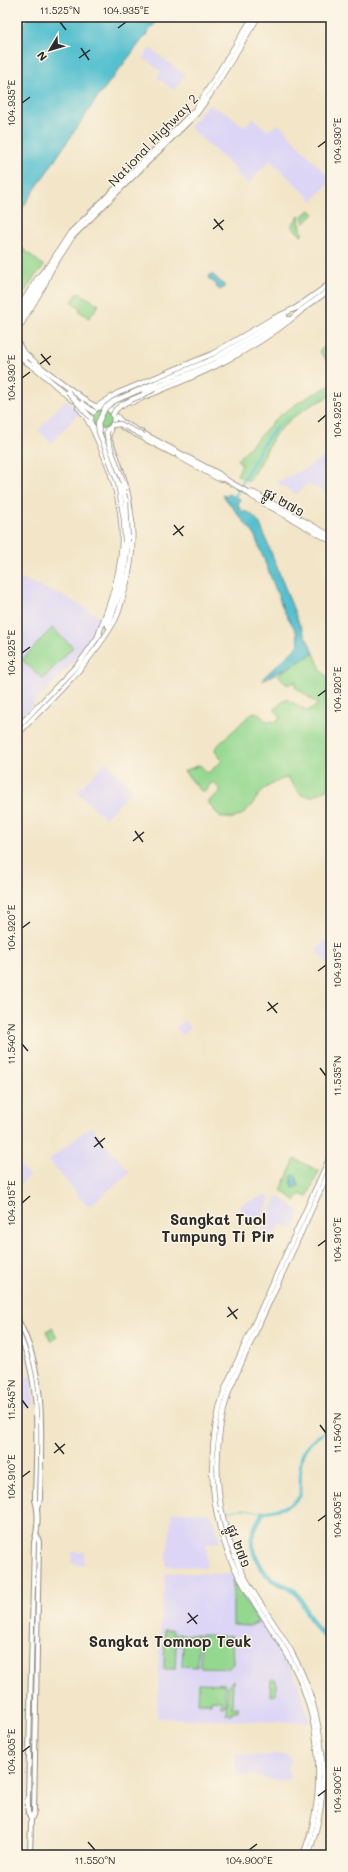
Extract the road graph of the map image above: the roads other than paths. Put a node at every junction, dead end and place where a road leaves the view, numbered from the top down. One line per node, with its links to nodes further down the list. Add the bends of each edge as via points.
1 (254, 17): 3 (main road, National Highway 2, via 204,98)
2 (258, 17): 3 (main road, National Highway 2, via 207,100)
3 (179, 129): 4 (main road, National Highway 2, via 70,233)
4 (49, 268): 5 (main road); 9 (main road, via 36,279); 13 (main road, via 45,284)
5 (40, 283): 10 (main road); 11 (main road)
6 (331, 283): 8 (main road)
7 (331, 289): 8 (main road)
8 (299, 309): 12 (main road); 12 (main road)
9 (17, 311)
10 (17, 316)
11 (17, 323)
12 (266, 330): 20 (main road); 20 (main road, via 233,358); 21 (main road, via 212,354)
13 (17, 331)
14 (17, 341): 17 (main road)
15 (17, 346): 17 (main road)
16 (17, 352): 19 (main road)
17 (26, 354): 19 (main road)
18 (18, 357): 19 (main road)
19 (36, 366): 22 (main road); 23 (main road); 26 (main road, via 71,398)
20 (202, 369): 21 (main road)
21 (156, 386): 23 (main road, bridge, via 143,385); 25 (main road, bridge, via 147,394 118,406); 33 (main road, bridge, via 114,401 105,408 99,419 99,432 114,467)
22 (69, 392): 24 (main road, bridge); 26 (main road, bridge)
23 (98, 407): 24 (main road); 25 (main road, bridge, via 108,409); 26 (main road, via 90,413)
24 (94, 412): 26 (main road, bridge)
25 (114, 414): 27 (main road, bridge); 29 (main road, via 122,422)
26 (92, 424): 27 (main road, bridge, via 100,430); 31 (main road); 33 (main road, bridge)
27 (111, 428): 28 (main road, via 120,426); 28 (main road, bridge, via 120,424); 30 (main road, via 108,437); 33 (main road, bridge, via 106,438 123,481)
28 (170, 452): 29 (main road)
29 (179, 455): 32 (main road, ផ្លូវ ២៧១)
30 (127, 488): 31 (main road); 33 (main road)
31 (115, 490): 33 (main road)
32 (247, 491): 34 (main road, ផ្លូវ ២៧១); 35 (main road, ផ្លូវ ២៧១, via 252,497)
33 (124, 504): 36 (main road, via 116,582); 36 (main road, bridge, via 127,542 119,583); 36 (main road, via 132,542 129,572 114,622)
34 (331, 536)
35 (331, 541)
36 (100, 638): 37 (main road); 38 (main road, via 79,669)
37 (17, 728)
38 (17, 734)
39 (331, 1155): 47 (main road, via 226,1386 218,1413 213,1466 217,1516 231,1559 243,1584 294,1668 313,1720 318,1755 316,1793 311,1830)
40 (331, 1167): 48 (main road, via 230,1388 223,1414 217,1472 223,1520 232,1548 247,1581 299,1665 311,1695 318,1724 322,1755 321,1793 317,1825)
41 (17, 1318): 44 (main road, via 30,1347 39,1382)
42 (17, 1330): 43 (main road, via 30,1363 35,1393)
43 (35, 1465): 44 (main road); 45 (main road)
44 (41, 1465): 45 (main road, via 40,1500)
45 (37, 1507): 46 (main road, via 28,1812 31,1820)
46 (30, 1854)
47 (303, 1855)
48 (308, 1855)

